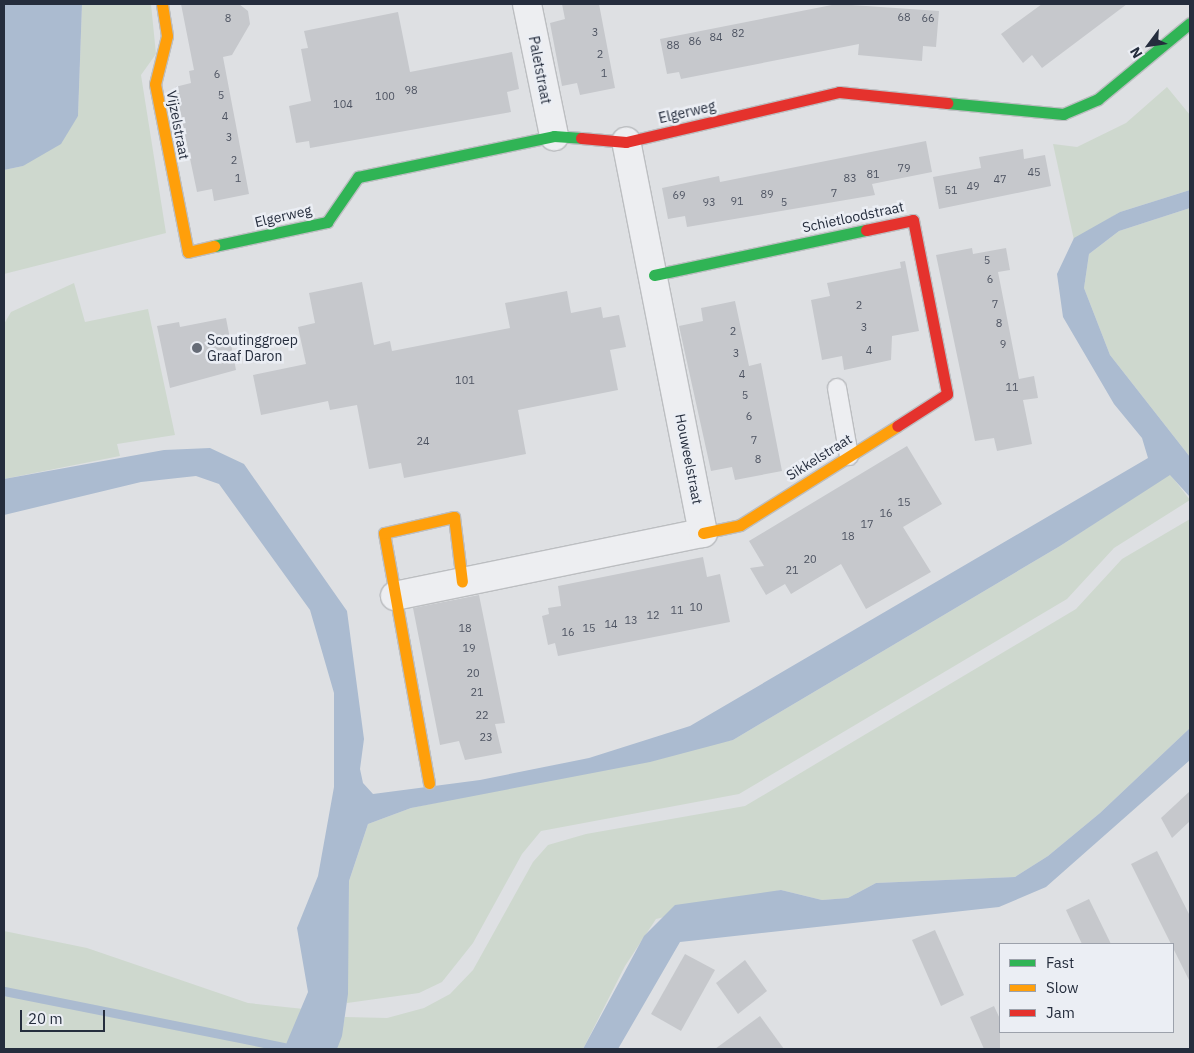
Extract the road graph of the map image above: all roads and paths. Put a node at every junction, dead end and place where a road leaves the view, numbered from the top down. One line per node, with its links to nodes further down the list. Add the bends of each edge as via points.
1 (162, 4): 6 (street, Vijzelstraat, via 168,36 155,84)
2 (527, 4): 4 (street, Paletstraat)
3 (1190, 23): 5 (street, Elgerweg, via 1098,99 1063,114 839,92)
4 (554, 136): 5 (street, Elgerweg); 6 (street, Elgerweg, via 358,177 327,222)
5 (626, 142): 7 (street, Houweelstraat)
6 (188, 252)
7 (654, 275): 9 (street, Schietloodstraat, via 913,220); 11 (street, Houweelstraat)
8 (837, 388): 10 (lane)
9 (947, 394): 10 (street, Sikkelstraat)
10 (849, 456): 11 (street, Sikkelstraat, via 740,525)
11 (704, 534): 12 (street)
12 (462, 582): 13 (street); 13 (street, via 454,517 384,533)
13 (395, 596): 14 (street)
14 (429, 783)

